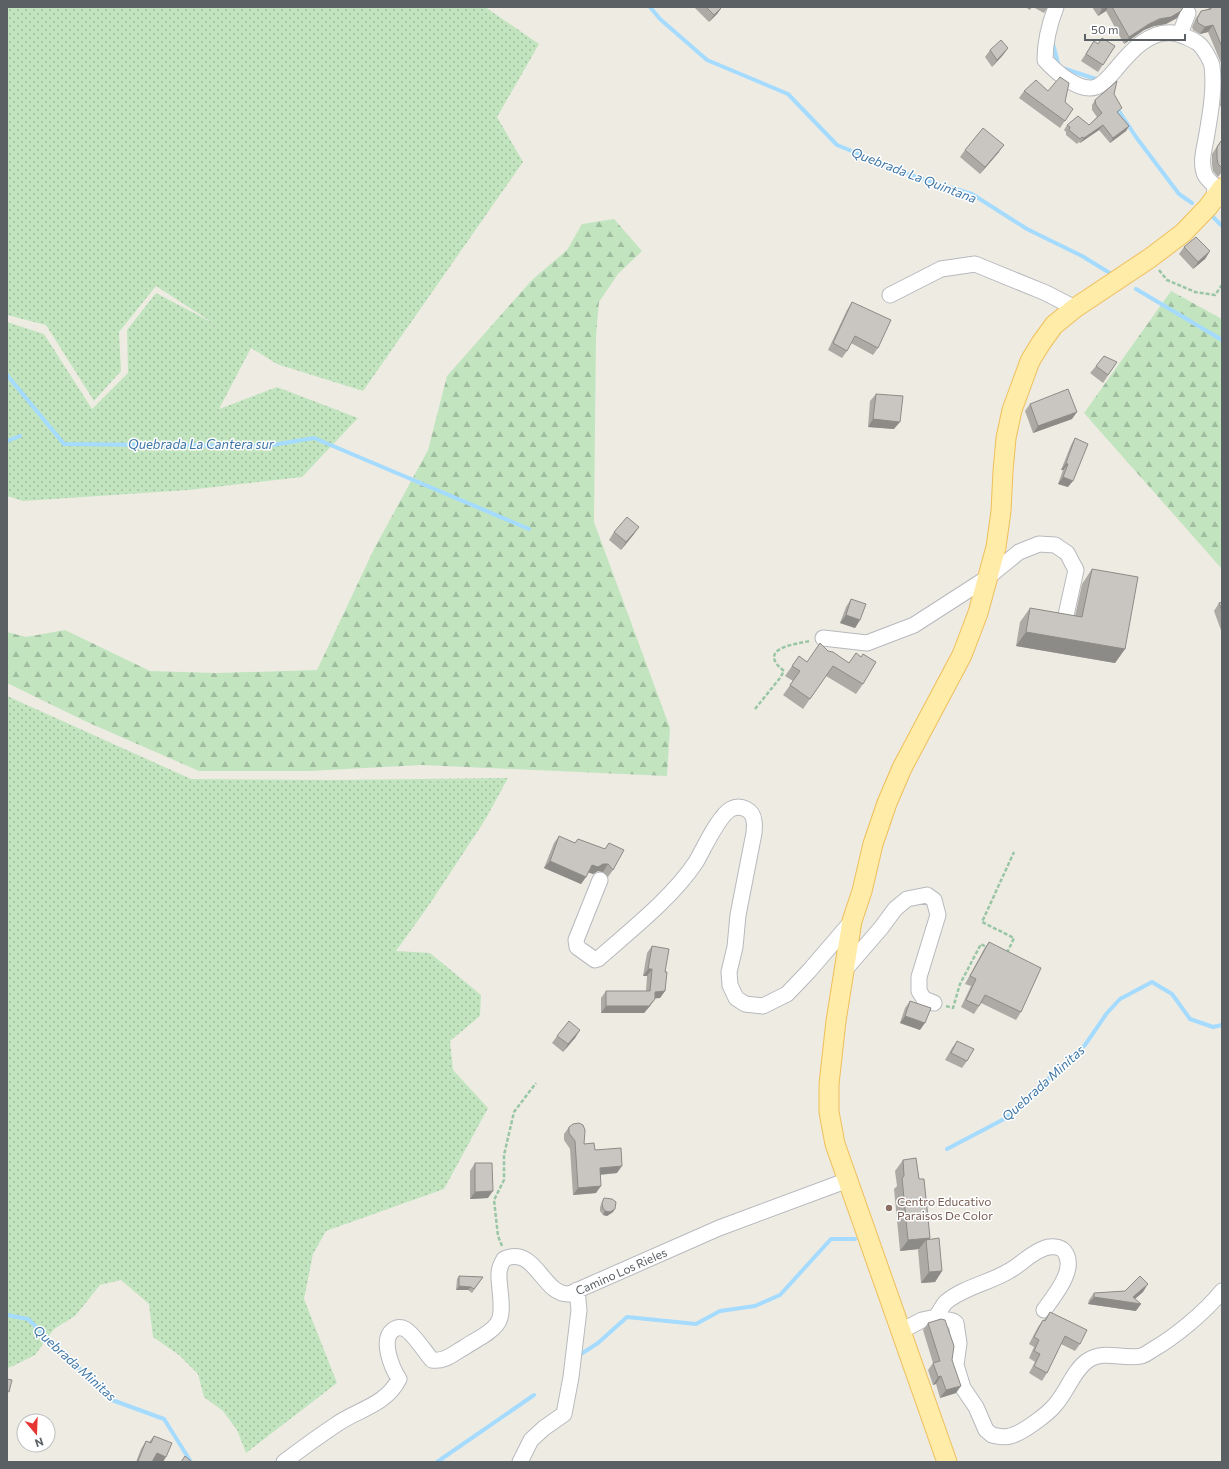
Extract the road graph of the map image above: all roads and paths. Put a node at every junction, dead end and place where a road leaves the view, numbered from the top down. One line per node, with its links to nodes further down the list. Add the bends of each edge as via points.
1 (1056, 7): 3 (street, via 1045,41 1045,60 1054,70 1081,87 1096,87 1144,41 1155,35 1166,32)
2 (1188, 13): 3 (street)
3 (1180, 34): 4 (street, via 1200,44 1212,65 1210,111 1202,159 1205,176 1215,186)
4 (1219, 197): 5 (main road, via 1183,233)
5 (1150, 258): 6 (path, via 1167,280 1195,292 1214,295); 8 (main road)
6 (1222, 285)
7 (890, 295): 8 (street, via 941,269 974,264 1046,293)
8 (1075, 308): 9 (main road, via 1054,325 1041,343 1030,361 1012,410 1006,438 996,547)
9 (987, 578): 10 (street, via 1019,552 1039,544 1055,545 1067,553 1076,570); 11 (street, via 914,625 867,643 844,640); 15 (main road, via 978,613 962,655 886,803)
10 (1066, 615)
11 (824, 645): 12 (path, via 790,644 775,652 775,660 784,670)
12 (755, 709)
13 (1014, 852): 17 (path, via 982,922 1014,938)
14 (600, 880): 15 (street, via 576,943 577,947 596,960 681,882 726,813 732,808 747,809 754,821 754,833 729,972 730,985 736,998 752,1006 763,1006 787,994)
15 (852, 921): 18 (main road)
16 (994, 950): 19 (path, via 981,944 960,984 952,1008)
17 (1006, 956)
18 (843, 972): 19 (street, via 895,909 907,899 926,895 934,900 938,915 919,977 919,991 924,999); 21 (main road, via 829,1084 829,1105 835,1144)
19 (934, 1003)
20 (536, 1083): 22 (path, via 514,1112 504,1155 504,1180 494,1200 498,1236)
21 (848, 1180): 23 (street, Camino Los Rieles, via 719,1228); 27 (main road)
22 (507, 1257): 23 (street, Camino Los Rieles, via 512,1255 523,1258 561,1294); 28 (street, via 500,1267 499,1275 501,1315 492,1330 438,1361 432,1360 407,1330 395,1328 387,1338 386,1345 398,1379 394,1390 338,1423)
23 (577, 1290): 29 (street, via 579,1310 564,1414 531,1440)
24 (1222, 1291): 26 (street, via 1177,1333 1142,1356 1104,1354 1087,1361 1055,1406 1032,1425 1010,1436 992,1435 986,1430 963,1388 956,1365 959,1343 956,1322)
25 (1044, 1310): 26 (street, via 1068,1269 1068,1256 1063,1249 1056,1247 1046,1247 1029,1255 1010,1271 945,1303)
26 (936, 1317): 27 (street, via 922,1320)
27 (901, 1332): 30 (main road)
28 (284, 1462)
29 (520, 1462)
30 (947, 1462)

